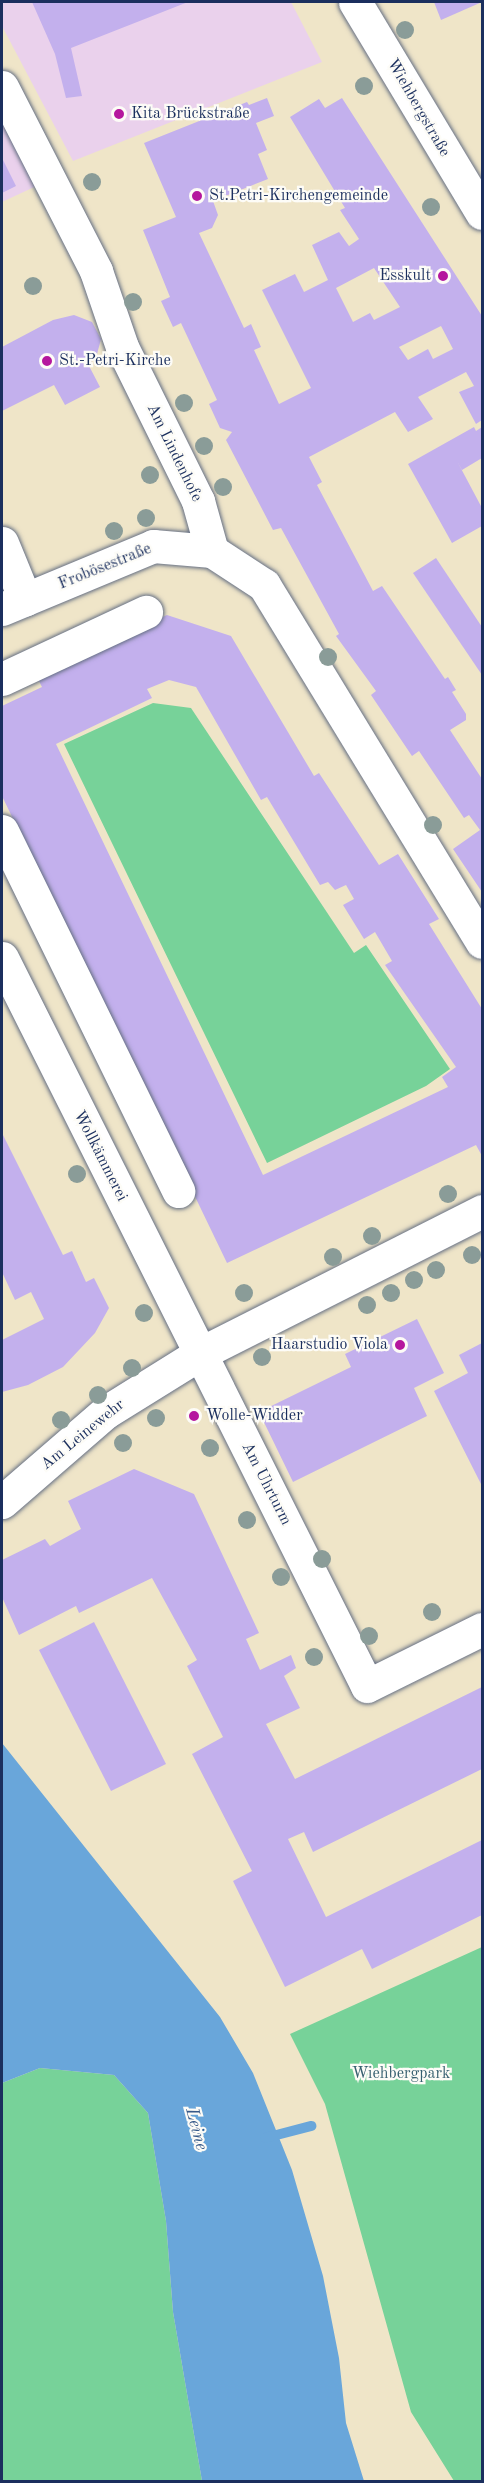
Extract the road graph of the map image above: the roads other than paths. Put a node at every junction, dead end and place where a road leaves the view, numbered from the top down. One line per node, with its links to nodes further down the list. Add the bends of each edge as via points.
1 (355, 2): 3 (street, Wiehbergstraße)
2 (2, 87): 5 (street, Am Lindenhofe, via 96,272 122,347 198,501)
3 (483, 213)
4 (2, 543): 6 (street)
5 (212, 551): 6 (street, Frobösestraße, via 153,546); 10 (street, via 264,585)
6 (13, 604)
7 (146, 612): 8 (street)
8 (2, 679)
9 (2, 831): 12 (street)
10 (483, 942)
11 (2, 958): 14 (street, Wollkämmerei)
12 (178, 1191)
13 (483, 1211): 14 (street)
14 (199, 1354): 15 (street, Am Leinewehr, via 106,1412); 16 (street, Am Uhrturm, via 367,1686)
15 (2, 1502)
16 (483, 1629)

